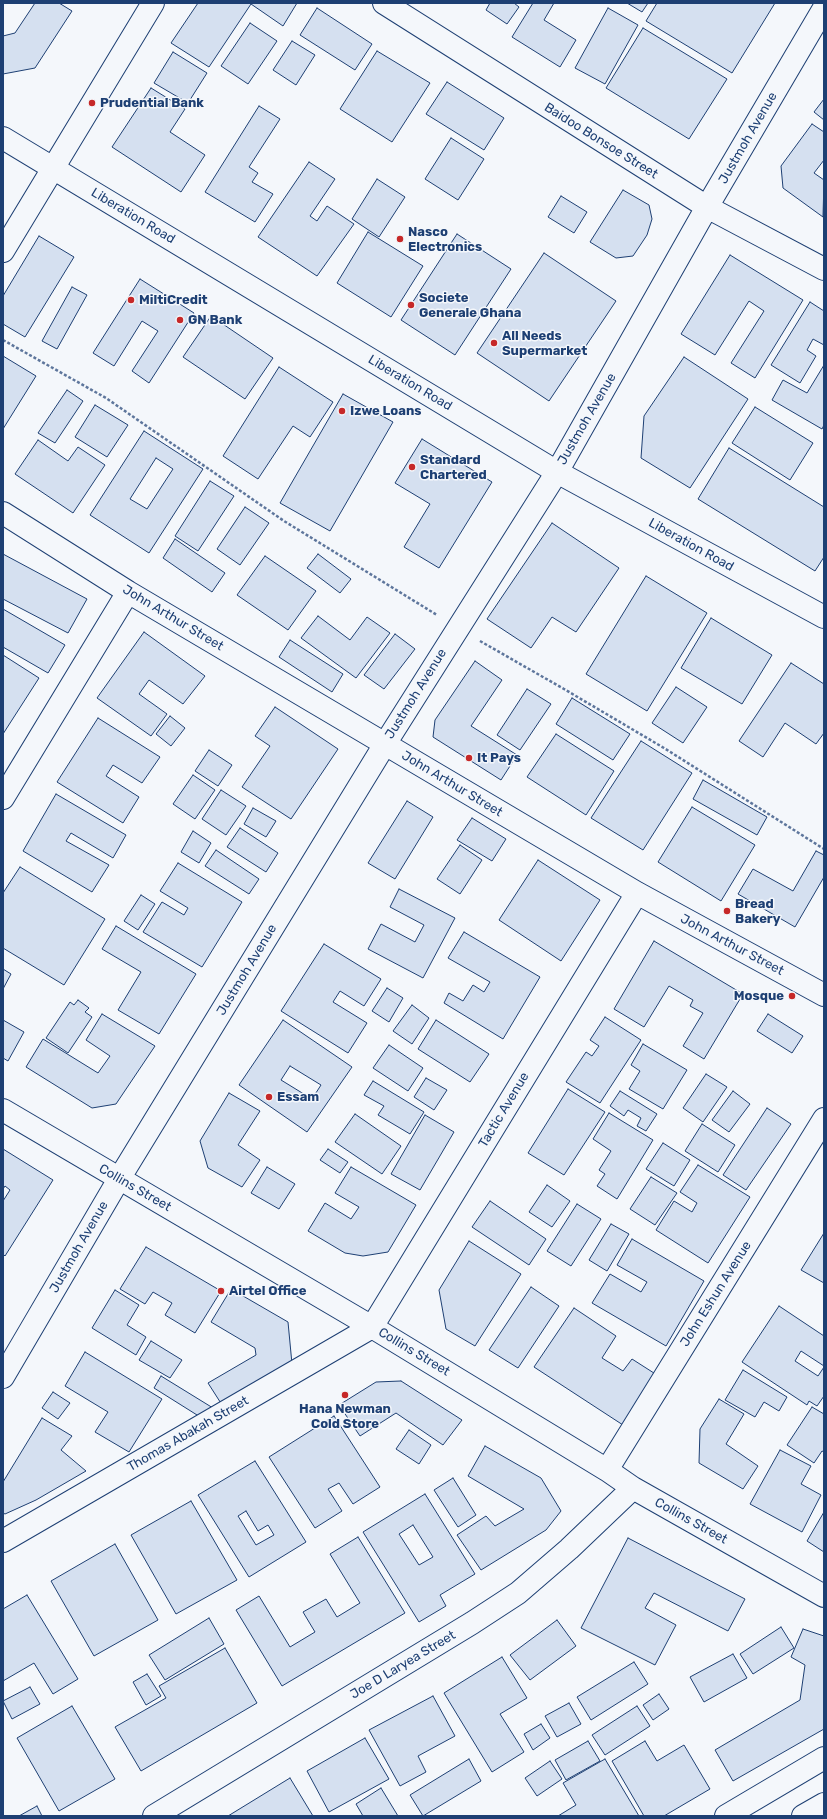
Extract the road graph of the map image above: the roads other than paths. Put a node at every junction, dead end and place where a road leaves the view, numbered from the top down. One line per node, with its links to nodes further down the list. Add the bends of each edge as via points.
1 (152, 3): 5 (street)
2 (384, 3): 6 (street, Baidoo Bonsoe Street)
3 (824, 8): 6 (street, Justmoh Avenue)
4 (3, 138): 5 (street, Liberation Road)
5 (53, 168): 7 (street); 9 (street, Liberation Road)
6 (707, 207): 8 (street, Baidoo Bonsoe Street); 9 (street, Justmoh Avenue)
7 (3, 251)
8 (824, 269)
9 (556, 472): 12 (street, Liberation Road); 13 (street, Justmoh Avenue)
10 (3, 513): 11 (street, John Arthur Street)
11 (128, 592): 13 (street, John Arthur Street); 14 (street)
12 (824, 617)
13 (385, 744): 15 (street, John Arthur Street); 19 (street, Justmoh Avenue)
14 (3, 798)
15 (637, 893): 16 (street, John Arthur Street); 20 (street, Tactic Avenue)
16 (824, 995)
17 (3, 1110): 19 (street, Collins Street)
18 (824, 1119): 22 (street, John Eshun Avenue)
19 (119, 1180): 20 (street, Collins Street); 21 (street, Justmoh Avenue)
20 (372, 1327): 22 (street, Collins Street); 24 (street, Thomas Abakah Street)
21 (3, 1377)
22 (607, 1470): 23 (street, Collins Street)
23 (633, 1488): 25 (street, Collins Street); 28 (street, Joe D Laryea Street, via 518,1593)
24 (3, 1541)
25 (824, 1596)
26 (824, 1758): 29 (street)
27 (824, 1804): 30 (street)
28 (154, 1816)
29 (726, 1816)
30 (803, 1816)

